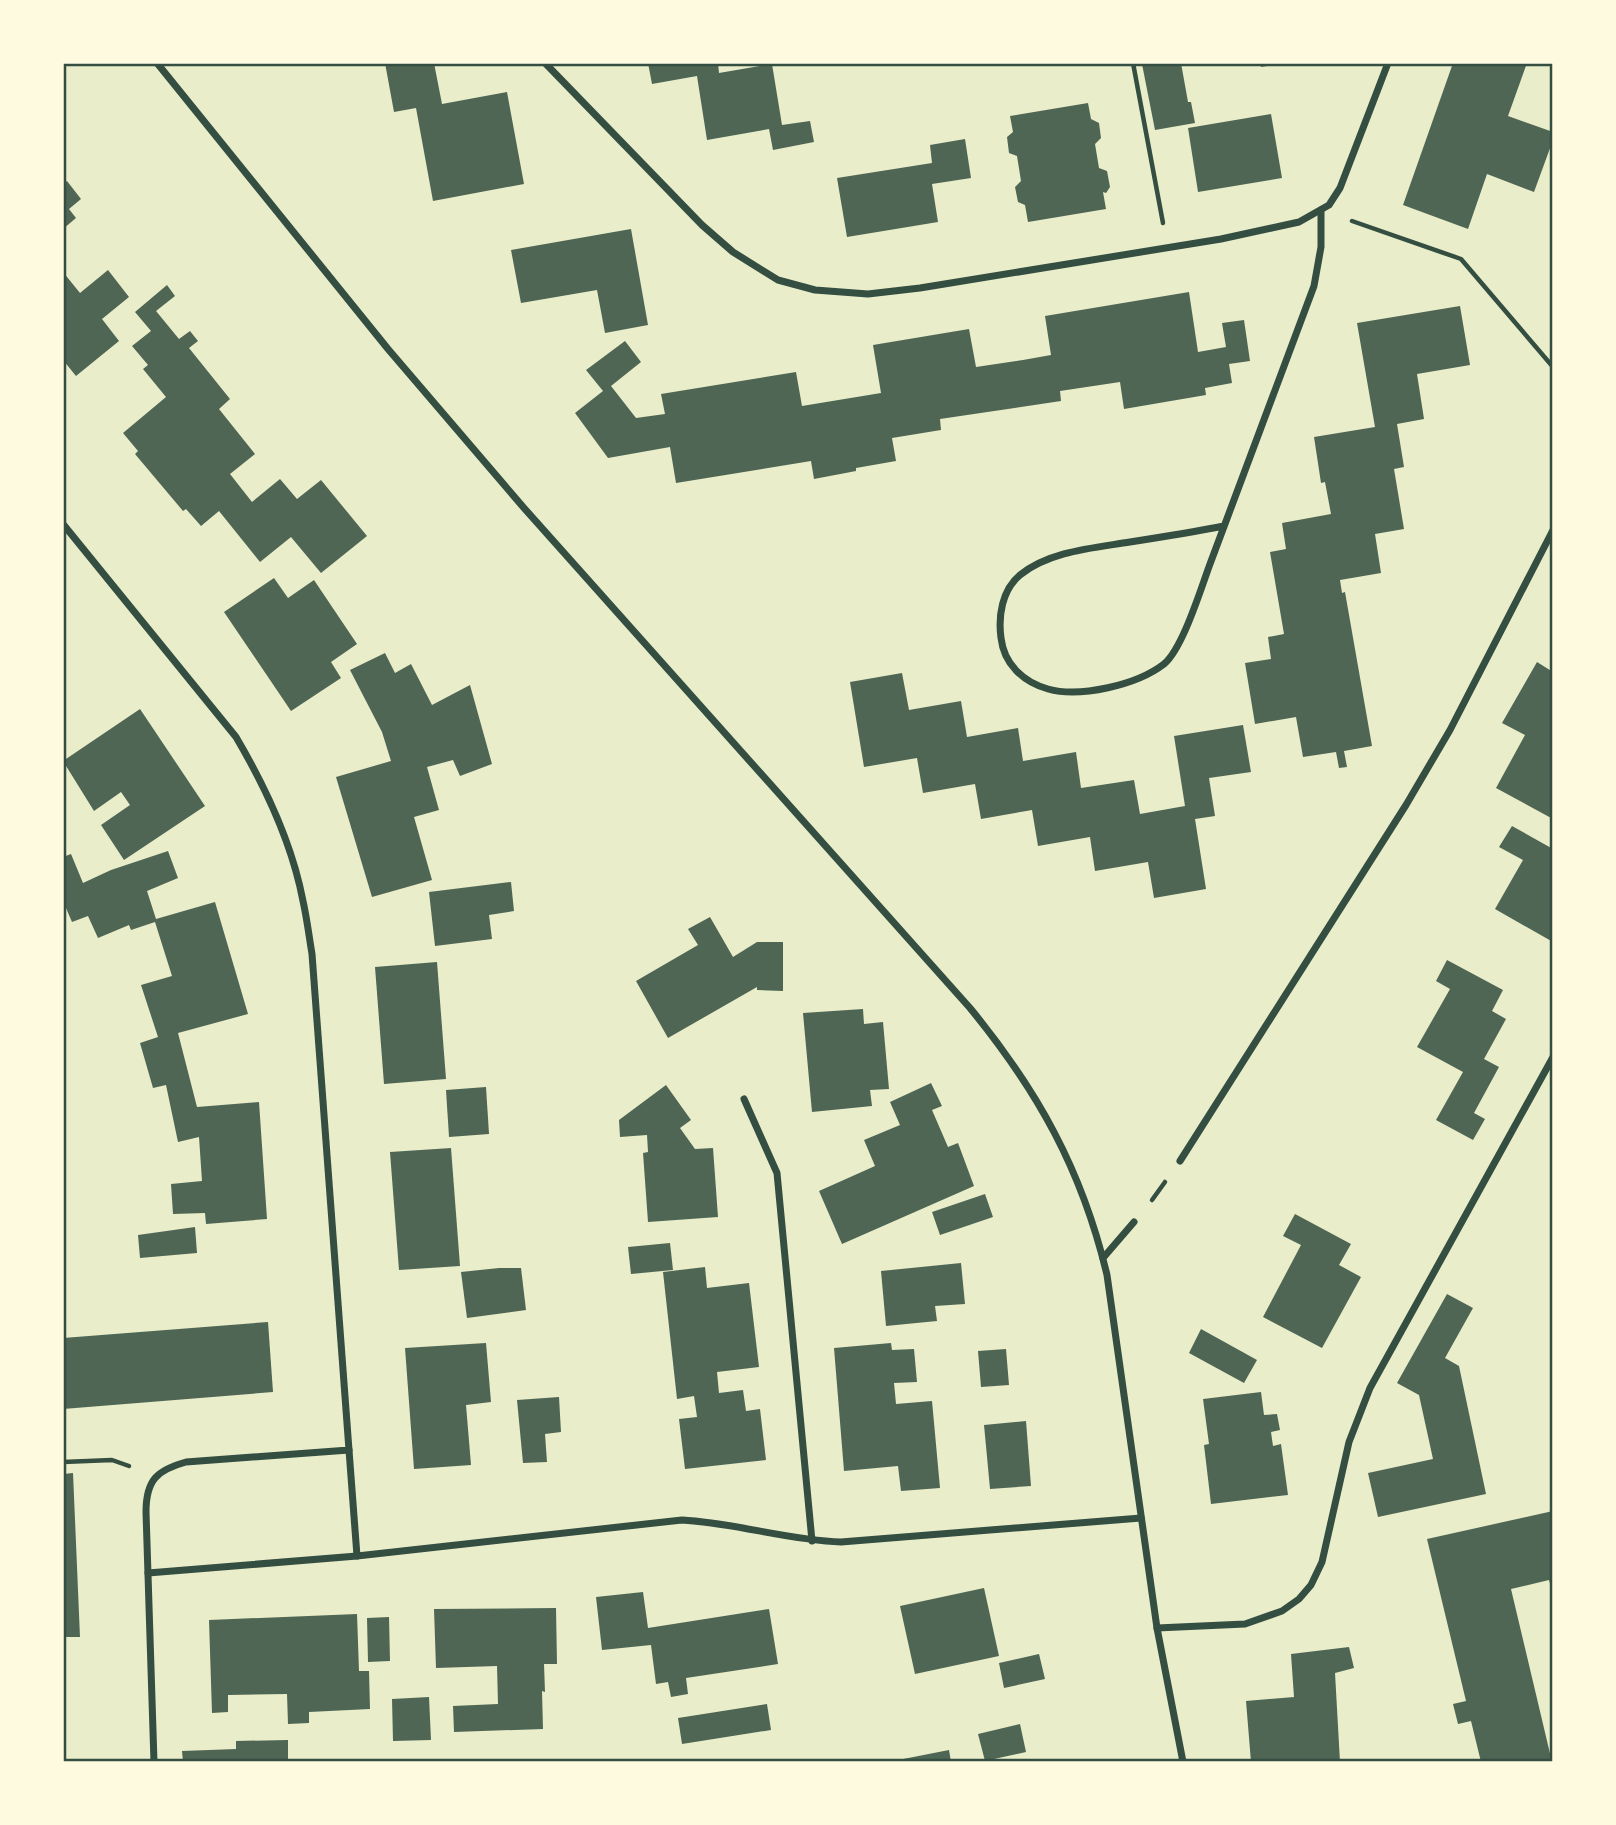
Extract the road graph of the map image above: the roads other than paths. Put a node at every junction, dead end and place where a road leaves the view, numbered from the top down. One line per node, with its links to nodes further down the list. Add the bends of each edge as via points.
1 (157, 63): 12 (street, via 388,349 524,508 985,1027 1037,1100 1068,1157)
2 (545, 63): 4 (street, via 733,252 778,280 832,293 920,288 1167,247 1279,227)
3 (1388, 63): 4 (street, via 1345,179)
4 (1321, 210): 6 (street, via 1314,286)
5 (63, 524): 13 (street, via 236,737 272,807 296,872 312,954)
6 (1224, 526): 6 (street, via 1185,629 1165,663 1122,683 1062,692 1028,681 1006,658 999,626 1007,592 1019,576 1038,564 1068,553)
7 (1553, 530): 10 (street, via 1418,786)
8 (1553, 1056): 18 (street, via 1370,1388 1349,1442 1322,1562 1311,1585 1282,1611 1245,1624)
9 (744, 1099): 15 (street, via 776,1173)
10 (1180, 1161)
11 (1134, 1222): 12 (street)
12 (1103, 1258): 14 (street)
13 (349, 1450): 16 (street); 17 (street, via 186,1462 164,1469 152,1482 146,1500)
14 (1142, 1518): 15 (street, via 872,1541); 18 (street)
15 (812, 1541): 16 (street, via 681,1520)
16 (357, 1556): 17 (street)
17 (148, 1573): 19 (street)
18 (1157, 1628): 20 (street)
19 (154, 1762)
20 (1183, 1762)

